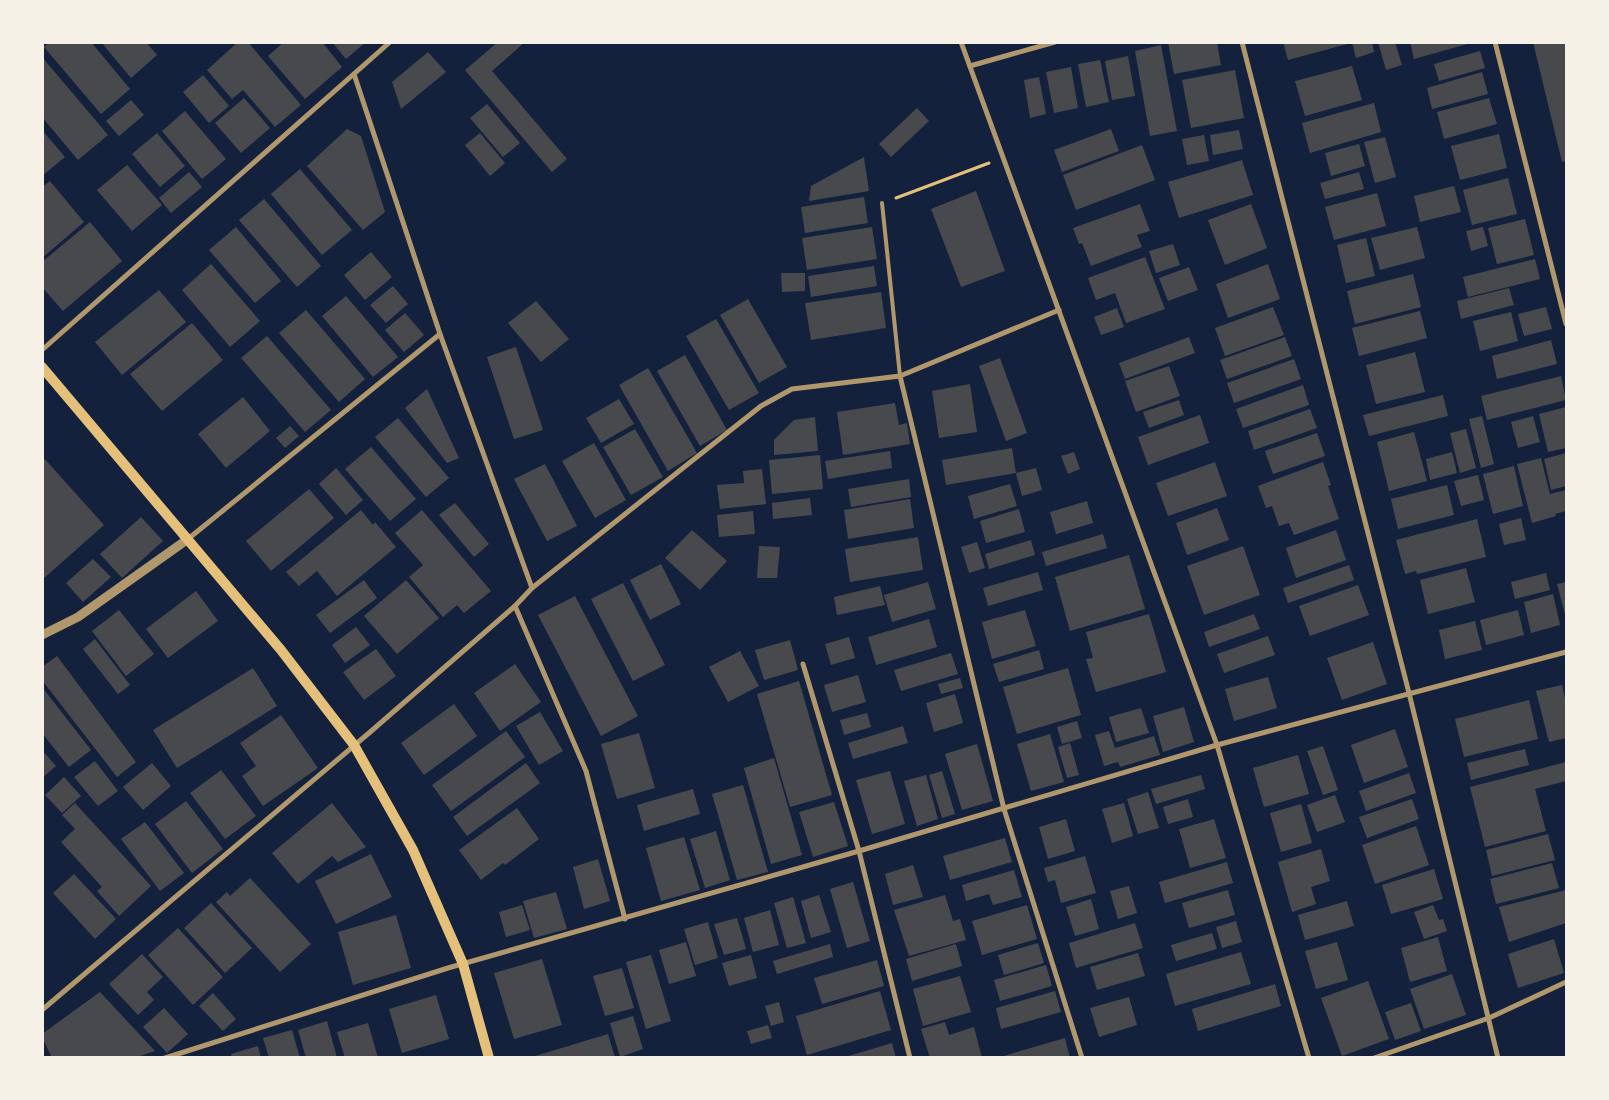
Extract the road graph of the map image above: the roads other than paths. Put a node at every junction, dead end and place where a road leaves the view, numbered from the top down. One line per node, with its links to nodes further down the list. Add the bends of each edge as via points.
1 (390, 42): 7 (street)
2 (961, 42): 6 (street)
3 (1056, 42): 6 (street)
4 (1242, 42): 21 (street)
5 (1494, 42): 10 (street)
6 (970, 66): 9 (street)
7 (354, 74): 11 (street); 12 (street)
8 (882, 204): 14 (lane)
9 (1059, 310): 14 (street); 23 (street)
10 (1566, 324)
11 (440, 334): 15 (street); 16 (street)
12 (42, 350)
13 (42, 367): 15 (main road)
14 (900, 376): 16 (street, via 792,390 761,406); 24 (street)
15 (188, 539): 18 (street, via 78,617); 22 (main road, via 282,650)
16 (532, 588): 17 (street)
17 (515, 606): 22 (street); 26 (street, via 586,771)
18 (42, 635)
19 (1566, 652): 21 (street)
20 (803, 664): 25 (street)
21 (1409, 693): 23 (street); 30 (street)
22 (354, 745): 27 (main road, via 413,850); 29 (street)
23 (1217, 745): 24 (street); 35 (street)
24 (1004, 808): 25 (street); 34 (street)
25 (859, 851): 26 (street); 33 (street)
26 (625, 918): 27 (street)
27 (463, 964): 31 (street); 32 (main road)
28 (1566, 982): 30 (street)
29 (42, 1010)
30 (1489, 1018): 36 (street); 37 (street)
31 (165, 1058)
32 (489, 1058)
33 (910, 1058)
34 (1082, 1058)
35 (1309, 1058)
36 (1374, 1058)
37 (1498, 1058)

